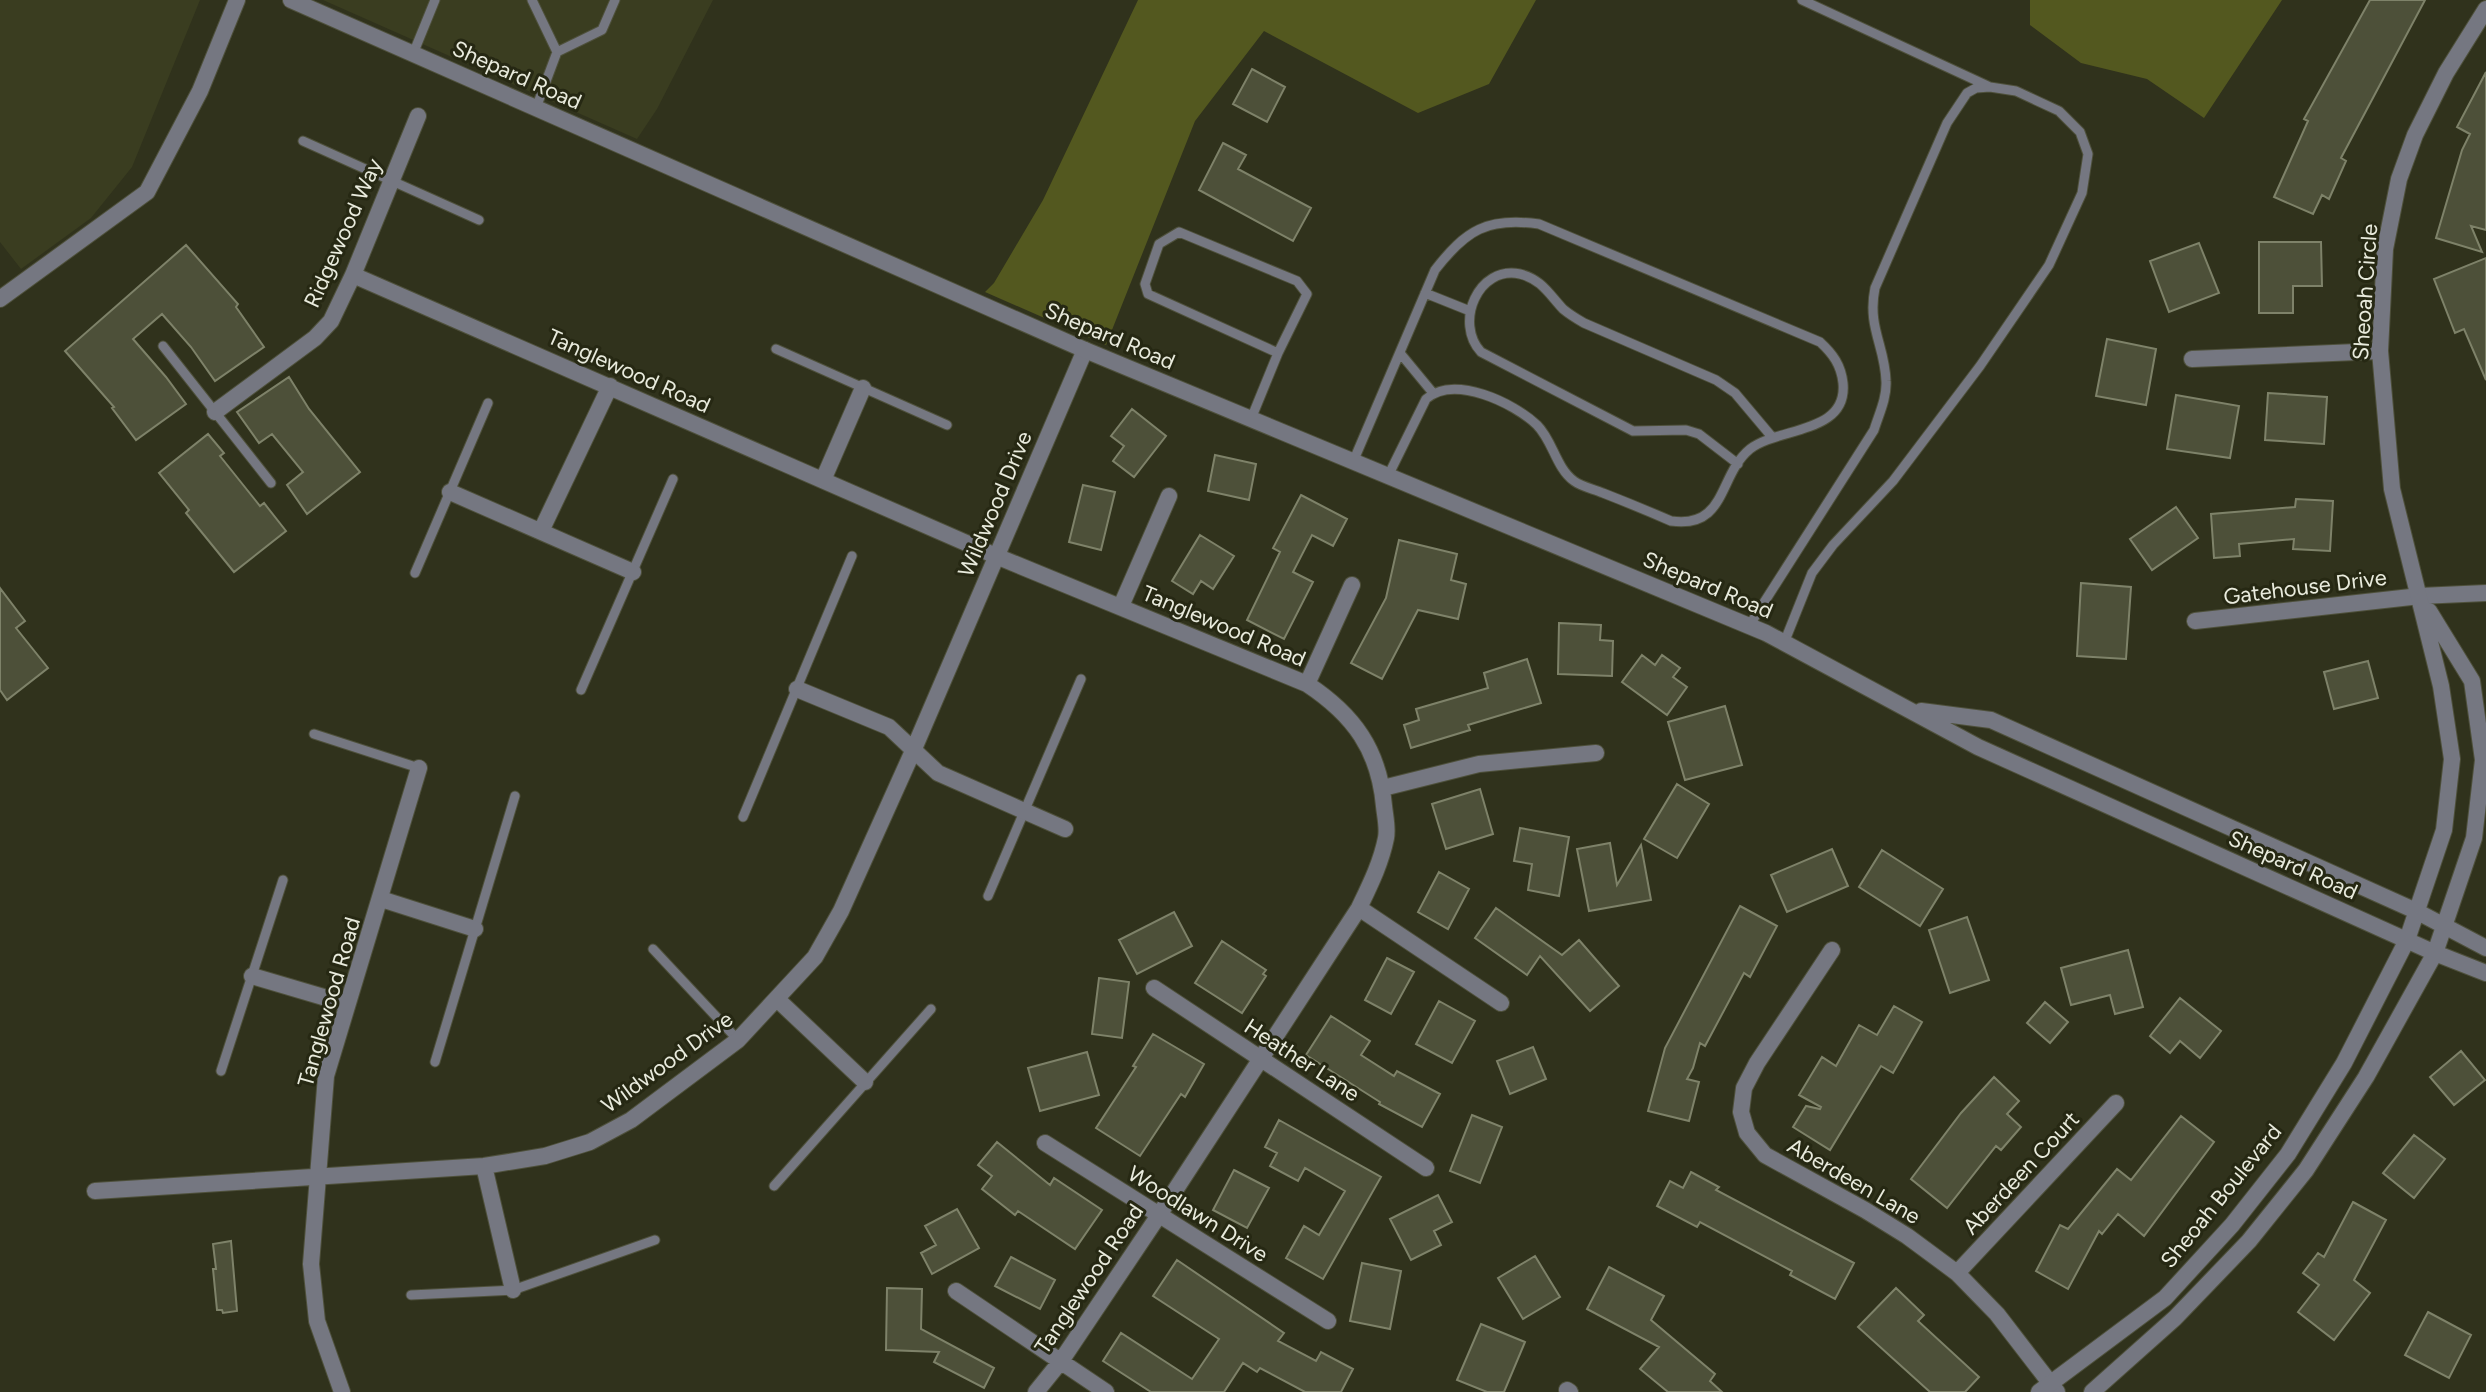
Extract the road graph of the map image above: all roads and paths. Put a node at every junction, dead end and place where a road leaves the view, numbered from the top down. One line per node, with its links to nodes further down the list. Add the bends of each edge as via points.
1 (237, 0): 18 (street, via 200,91 147,192)
2 (291, 0): 9 (street, Shepard Road)
3 (435, 0): 9 (lane)
4 (532, 0): 8 (lane)
5 (615, 0): 8 (lane, via 602,30)
6 (1802, 0): 10 (lane)
7 (2486, 9): 23 (street, Sheoah Circle, via 2446,73 2399,179 2385,249)
8 (557, 52): 11 (lane)
9 (413, 54): 11 (street, Shepard Road)
10 (1990, 87): 53 (lane, via 1967,93 1947,123 1875,288 1872,321 1886,380 1874,430); 54 (lane, via 2016,91 2059,111 2080,132 2088,154 2082,193 2049,265 1980,366 1893,481 1812,573)
11 (536, 108): 22 (street, Shepard Road)
12 (418, 116): 14 (street, Ridgewood Way)
13 (303, 141): 14 (lane)
14 (391, 180): 15 (lane); 16 (street, Ridgewood Way)
15 (479, 220)
16 (353, 275): 27 (street, Tanglewood Road); 31 (street, Ridgewood Way, via 331,321 315,338)
17 (1425, 293): 19 (lane); 25 (lane); 34 (lane, via 1449,251 1472,231 1509,220 1539,224 1820,342 1840,367 1844,387 1839,403 1825,421)
18 (0, 299)
19 (1470, 311): 34 (lane, via 1490,280 1515,273 1533,278 1584,323 1716,380 1735,393); 36 (lane, via 1471,341 1481,352 1633,431 1699,434)
20 (163, 346): 31 (lane)
21 (776, 349): 28 (lane)
22 (1085, 350): 32 (street, Shepard Road); 45 (street, Wildwood Drive)
23 (2380, 351): 26 (street); 50 (street, Sheoah Circle, via 2392,489)
24 (1278, 353): 24 (lane, via 1307,294 1305,288 1179,232 1159,244 1145,284 1148,294); 32 (lane)
25 (1400, 353): 29 (lane); 35 (lane)
26 (2192, 359)
27 (610, 386): 39 (street, Tanglewood Road); 43 (street)
28 (863, 388): 33 (lane); 39 (street)
29 (1433, 393): 36 (lane, via 1488,394 1538,426 1575,482 1671,521 1688,523 1703,517); 37 (lane)
30 (488, 403): 41 (lane)
31 (215, 412): 40 (lane)
32 (1251, 419): 35 (street, Shepard Road)
33 (947, 425)
34 (1772, 437): 36 (lane, via 1750,449)
35 (1353, 462): 37 (street, Shepard Road)
36 (1738, 464)
37 (1388, 476): 53 (street, Shepard Road)
38 (673, 479): 46 (lane)
39 (823, 480): 45 (street, Tanglewood Road)
40 (271, 483)
41 (450, 492): 43 (street); 47 (lane)
42 (1169, 496): 51 (street)
43 (541, 531): 46 (street)
44 (852, 556): 57 (lane)
45 (996, 556): 51 (street, Tanglewood Road); 61 (street, Wildwood Drive)
46 (633, 572): 58 (lane)
47 (415, 573)
48 (1352, 585): 56 (street)
49 (2486, 593): 50 (street, Gatehouse Drive)
50 (2420, 596): 52 (street, Gatehouse Drive); 73 (street, Sheoah Circle, via 2452,759 2444,830); 74 (street, Sheoah Circle, via 2472,681 2483,760 2474,838)
51 (1121, 606): 56 (street, Tanglewood Road)
52 (2195, 621)
53 (1749, 626): 54 (street, Shepard Road)
54 (1784, 643): 59 (street, Shepard Road)
55 (1081, 679): 66 (lane)
56 (1307, 684): 64 (street, Tanglewood Road, via 1336,703 1355,726 1373,753)
57 (797, 689): 61 (street, via 889,727); 67 (lane)
58 (581, 690)
59 (1911, 710): 73 (street, Shepard Road, via 1991,720); 76 (street, Shepard Road, via 1978,747)
60 (314, 734): 63 (lane)
61 (913, 751): 66 (street, via 938,773); 84 (street, Wildwood Drive, via 841,911 815,957)
62 (1596, 753): 64 (street, via 1479,764)
63 (419, 768): 71 (street, Tanglewood Road)
64 (1383, 788): 72 (street, Tanglewood Road, via 1387,834)
65 (515, 796): 75 (lane)
66 (1024, 811): 68 (street); 70 (lane)
67 (743, 817)
68 (1065, 829)
69 (283, 880): 82 (lane)
70 (988, 896)
71 (381, 899): 75 (street); 86 (street, Tanglewood Road)
72 (1359, 908): 85 (street); 89 (street, Tanglewood Road)
73 (2416, 911): 74 (street, Shepard Road); 76 (street, Sheoah Circle)
74 (2445, 924): 77 (street, Shepard Road); 80 (street, Sheoah Circle)
75 (475, 929): 90 (lane)
76 (2407, 940): 80 (street, Shepard Road); 108 (street, Sheoah Boulevard, via 2344,1063 2288,1154 2251,1201 2165,1298)
77 (2486, 948)
78 (653, 949): 88 (lane)
79 (1832, 950): 102 (street, Aberdeen Lane, via 1744,1088 1741,1112 1747,1133 1765,1155 1876,1216)
80 (2435, 953): 81 (street, Shepard Road); 112 (street, Sheoah Boulevard, via 2366,1077 2306,1170 2186,1307)
81 (2486, 973)
82 (252, 976): 86 (street); 91 (lane)
83 (1154, 988): 89 (street, Heather Lane)
84 (778, 1000): 88 (street, Wildwood Drive); 92 (street)
85 (1501, 1003)
86 (347, 1004): 97 (street, Tanglewood Road, via 326,1076)
87 (931, 1009): 92 (lane)
88 (738, 1040): 95 (street, Wildwood Drive, via 631,1120 590,1142)
89 (1262, 1060): 96 (street, Heather Lane); 100 (street, Tanglewood Road)
90 (435, 1062)
91 (221, 1071)
92 (865, 1082): 98 (lane)
93 (2116, 1103): 102 (street, Aberdeen Court)
94 (1045, 1143): 100 (street, Woodlawn Drive)
95 (484, 1166): 97 (street, Wildwood Drive); 103 (street)
96 (1426, 1168)
97 (318, 1178): 99 (street, Wildwood Drive); 109 (street, Tanglewood Road, via 311,1264 317,1321)
98 (774, 1186)
99 (95, 1191)
100 (1159, 1215): 106 (street, Woodlawn Drive); 107 (street, Tanglewood Road)
101 (655, 1240): 103 (lane)
102 (1957, 1273): 108 (street, Aberdeen Lane, via 1997,1314)
103 (513, 1290): 105 (lane)
104 (956, 1291): 107 (street)
105 (411, 1295)
106 (1328, 1321)
107 (1061, 1361): 110 (street, Tanglewood Road); 111 (street)
108 (2049, 1389)
109 (342, 1392)
110 (1036, 1392)
111 (1106, 1392)
112 (2092, 1392)

